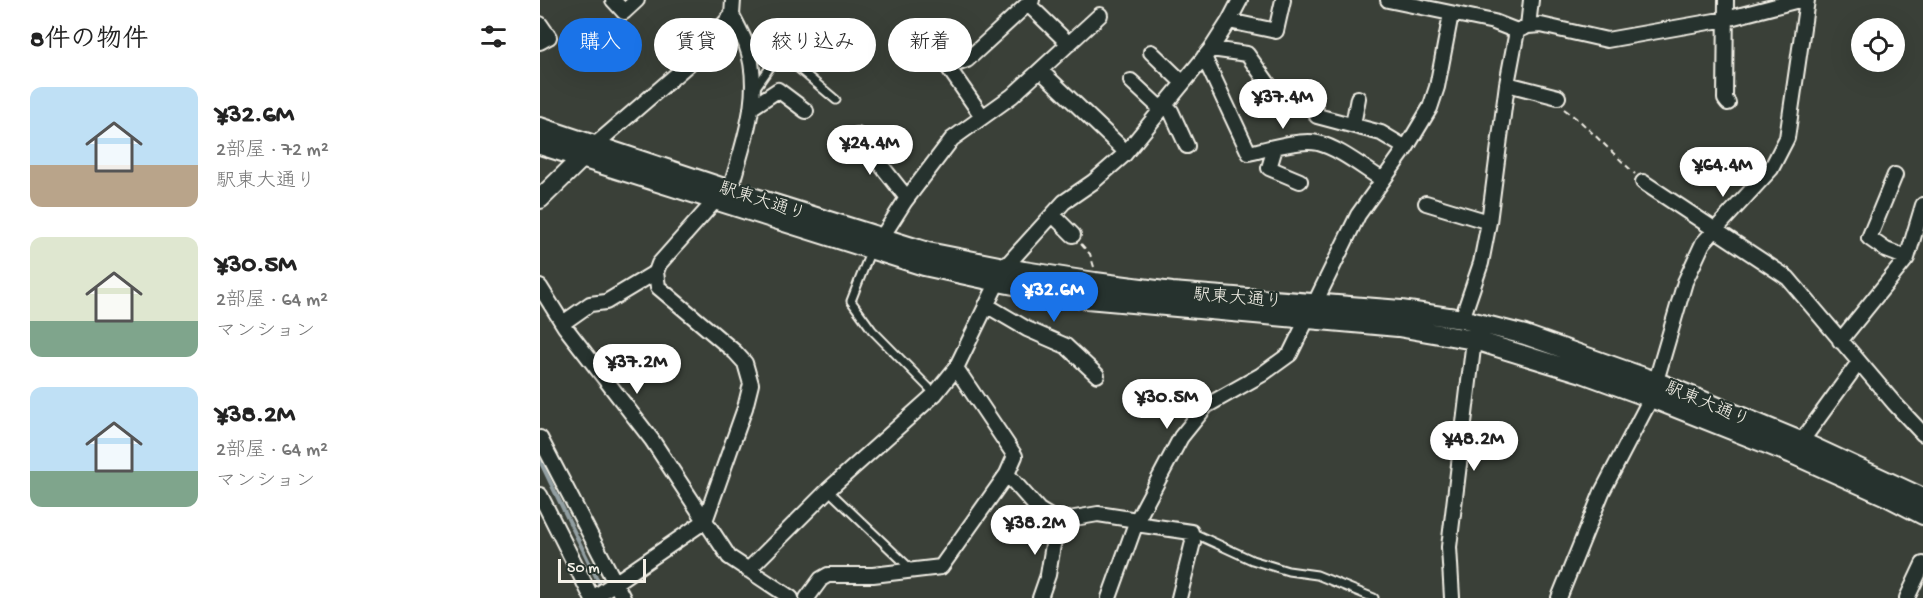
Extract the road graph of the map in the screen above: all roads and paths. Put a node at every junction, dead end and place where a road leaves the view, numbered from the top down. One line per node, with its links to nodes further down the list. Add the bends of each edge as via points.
1 (613, 0): 2 (street, via 624,12)
2 (637, 0)
3 (733, 0): 13 (street)
4 (1240, 0): 16 (street)
5 (1283, 0): 16 (street, via 1276,31)
6 (1388, 0): 12 (street)
7 (1531, 0): 18 (street)
8 (1726, 0): 15 (street)
9 (1799, 0): 15 (street)
10 (1807, 0): 59 (street, via 1787,138 1771,169)
11 (1030, 2): 20 (street); 23 (street)
12 (1451, 14): 18 (street); 45 (street, via 1430,108)
13 (732, 15): 29 (street, via 747,46); 41 (street, via 691,62)
14 (1100, 15): 20 (street)
15 (1726, 19): 18 (street, via 1607,40 1541,25); 33 (street)
16 (1229, 21): 22 (street)
17 (540, 24): 19 (street, via 549,37)
18 (1522, 29): 28 (street)
19 (540, 42)
20 (1069, 44): 24 (street)
21 (1151, 52): 27 (street)
22 (1207, 53): 27 (street); 38 (street, via 1247,54 1277,96 1313,94 1317,116); 44 (street, via 1249,153)
23 (972, 55)
24 (1041, 71): 37 (street); 46 (street)
25 (951, 72): 37 (street)
26 (1131, 81): 34 (street)
27 (1183, 83): 34 (street)
28 (1507, 84): 30 (street); 58 (street)
29 (753, 92): 32 (lane, via 778,56); 35 (street)
30 (1558, 97): 51 (path, via 1563,108)
31 (1358, 98): 38 (street)
32 (836, 100)
33 (1728, 103)
34 (1163, 107): 43 (street, via 1171,111); 46 (street)
35 (750, 108): 36 (street, via 778,90); 52 (street, via 749,123)
36 (806, 111)
37 (982, 116): 53 (street, via 951,139)
38 (1353, 125): 45 (street, via 1381,133)
39 (540, 127): 41 (street, 駅東大通り)
40 (858, 135): 53 (street)
41 (596, 144): 47 (street); 52 (street, 駅東大通り)
42 (540, 145): 47 (street, 駅東大通り)
43 (1187, 146)
44 (1275, 148): 49 (street, via 1317,143); 50 (street, via 1269,168)
45 (1406, 148): 49 (street)
46 (1126, 152): 57 (street)
47 (580, 159): 52 (street, 駅東大通り); 54 (street)
48 (1895, 175): 62 (street, via 1869,238)
49 (1383, 180): 69 (street, via 1358,215)
50 (1300, 181)
51 (1643, 182): 59 (street)
52 (724, 193): 61 (street, 駅東大通り); 63 (street)
53 (907, 198): 61 (street)
54 (540, 199)
55 (1426, 202): 58 (street)
56 (1923, 205): 62 (street)
57 (1053, 215): 60 (street); 64 (street)
58 (1489, 222): 70 (street, via 1481,263)
59 (1715, 231): 73 (street, via 1788,278); 77 (street, via 1703,243 1685,282)
60 (1073, 235): 65 (path, via 1090,254)
61 (876, 244): 64 (street, 駅東大通り, via 928,252); 78 (lane, via 851,301 872,330)
62 (1907, 258): 73 (street)
63 (656, 272): 71 (street, via 606,302 590,304); 87 (street, via 658,286 735,351 745,363 750,384)
64 (1002, 275): 65 (street, 駅東大通り); 67 (street); 69 (street, 駅東大通り, via 1087,299)
65 (1095, 282): 69 (street, 駅東大通り)
66 (540, 287): 68 (street)
67 (986, 305): 75 (street); 76 (street, via 1066,346)
68 (545, 309): 71 (street)
69 (1311, 311): 70 (street, 駅東大通り, via 1401,310); 72 (street, 駅東大通り); 89 (street, via 1290,354 1206,406 1181,436)
70 (1462, 319): 77 (street, 駅東大通り, via 1525,335)
71 (563, 323): 87 (street, via 652,440)
72 (1474, 340): 77 (street, 駅東大通り, via 1582,373); 103 (street, via 1449,547)
73 (1840, 341): 74 (street)
74 (1859, 362): 79 (street); 80 (street)
75 (956, 368): 78 (street); 82 (street, via 1015,456)
76 (1097, 375)
77 (1653, 389): 85 (street, 駅東大通り, via 1798,440); 86 (street, 駅東大通り); 104 (street, via 1602,492)
78 (935, 394): 83 (street)
79 (1923, 434)
80 (1806, 435)
81 (540, 438): 94 (street)
82 (1007, 474): 88 (street, via 1039,510); 93 (street, via 941,567)
83 (828, 490): 92 (street); 93 (lane)
84 (540, 495): 95 (street)
85 (1923, 498)
86 (1923, 515)
87 (705, 521): 92 (street, via 729,557); 94 (street)
88 (1057, 521): 89 (street, via 1098,514); 99 (street)
89 (1137, 522): 90 (street); 100 (street)
90 (1191, 532): 101 (street, via 1193,542); 102 (lane, via 1252,560 1317,575)
91 (1923, 564): 105 (street)
92 (748, 570): 97 (street)
93 (912, 570): 98 (street, via 828,575)
94 (615, 582): 95 (street); 96 (street)
95 (592, 598)
96 (622, 598)
97 (791, 598)
98 (807, 598)
99 (1040, 598)
100 (1109, 598)
101 (1179, 598)
102 (1374, 598)
103 (1452, 598)
104 (1559, 598)
105 (1907, 598)

